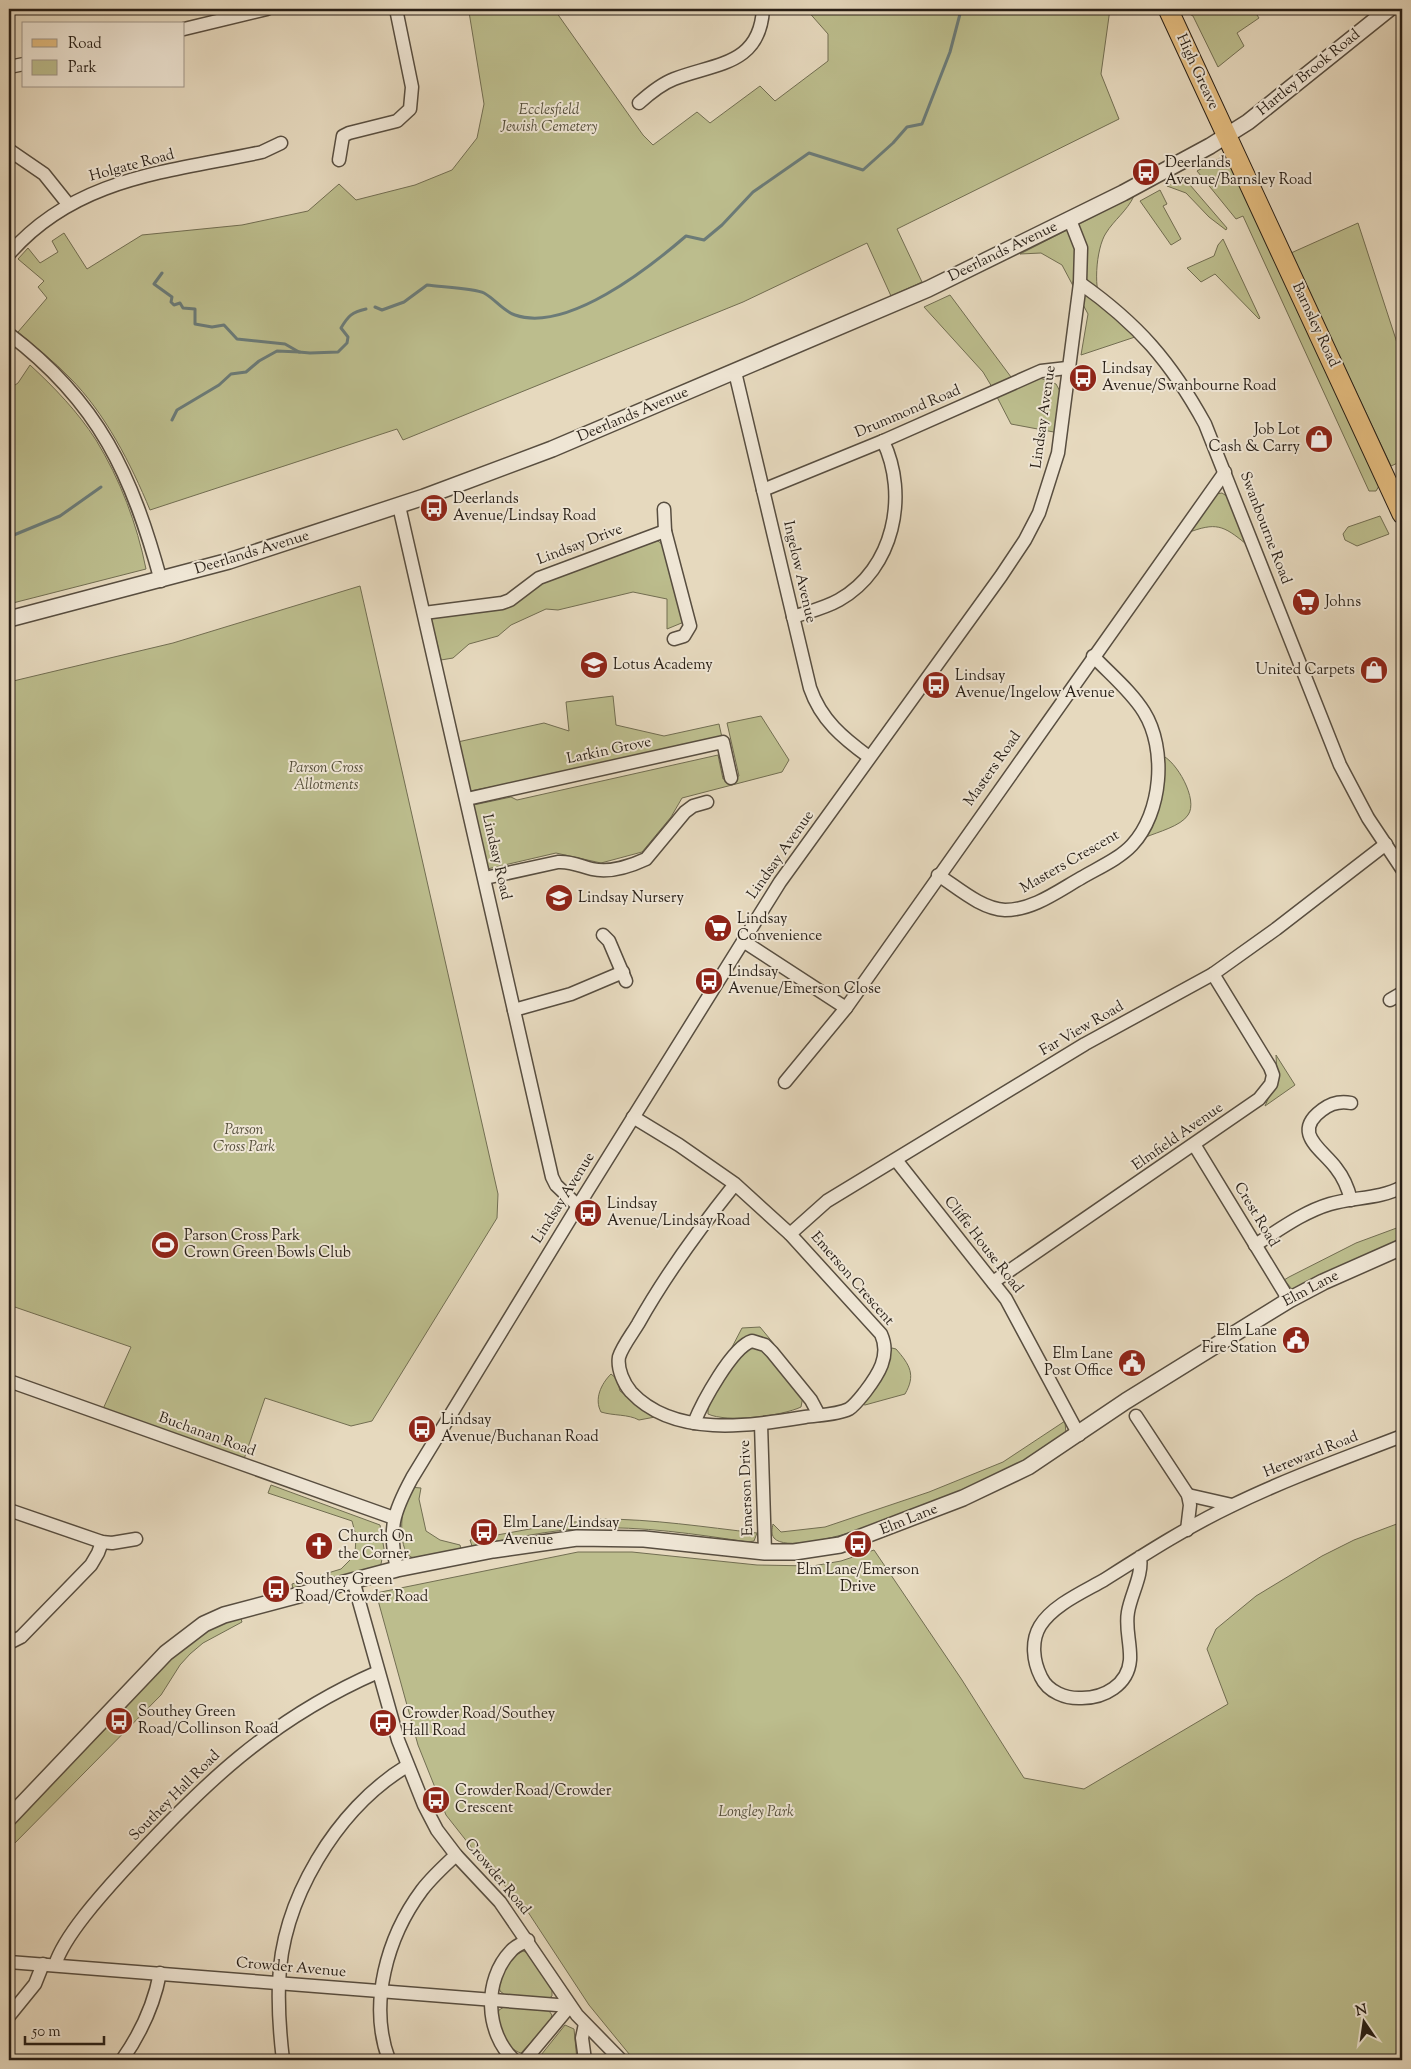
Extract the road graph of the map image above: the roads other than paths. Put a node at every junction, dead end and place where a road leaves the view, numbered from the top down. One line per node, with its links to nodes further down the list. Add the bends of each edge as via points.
1 (396, 9): 13 (street, via 412,88 410,109 397,121 343,136)
2 (763, 9): 9 (street, via 760,31 744,54 674,79)
3 (1168, 9): 10 (main road, High Greave)
4 (1389, 9): 10 (street, Hartley Brook Road)
5 (261, 10): 6 (street)
6 (185, 29)
7 (22, 65): 8 (street)
8 (9, 68)
9 (639, 103)
10 (1227, 136): 15 (street, Deerlands Avenue); 26 (main road, Barnsley Road)
11 (281, 143): 14 (street, Holgate Road, via 262,152 116,184)
12 (9, 150): 14 (street, via 44,174)
13 (339, 160)
14 (68, 204): 16 (street, Holgate Road, via 42,222)
15 (1070, 220): 17 (street, Lindsay Avenue, via 1081,248); 20 (street, Deerlands Avenue, via 928,289)
16 (9, 254)
17 (1080, 283): 19 (street, Lindsay Avenue); 22 (street, Swanbourne Road, via 1126,319 1167,363 1205,424)
18 (9, 334): 28 (street, via 69,389 102,431 117,458 146,528)
19 (1068, 368): 21 (street, Drummond Road, via 1041,371); 34 (street, Lindsay Avenue, via 1058,453 1039,513 1001,576)
20 (735, 372): 23 (street, Ingelow Avenue); 24 (street, Deerlands Avenue, via 552,449)
21 (883, 441): 23 (street, Drummond Road); 30 (street, via 892,467 896,504 890,538 875,566 853,590 839,600)
22 (1225, 472): 33 (street, Masters Road); 38 (street, Swanbourne Road, via 1340,765)
23 (762, 490): 30 (street, Ingelow Avenue)
24 (399, 506): 28 (street, Deerlands Avenue); 29 (street, Lindsay Road)
25 (664, 509): 27 (street)
26 (1402, 514)
27 (665, 531): 29 (street, Lindsay Drive, via 539,578 502,603); 32 (street, via 690,626 684,636)
28 (161, 581): 31 (street, Deerlands Avenue)
29 (424, 613): 36 (street, Lindsay Road)
30 (793, 617): 34 (street, Ingelow Avenue, via 814,701 831,726)
31 (9, 619)
32 (674, 639)
33 (1093, 656): 40 (street, Masters Road); 40 (street, Masters Crescent, via 1144,711 1155,742 1158,785 1154,804 1132,845 1108,862 1024,908 1004,910 987,906)
34 (869, 757): 43 (street, Lindsay Avenue, via 780,882)
35 (731, 778): 36 (street, Larkin Grove, via 723,742)
36 (467, 799): 41 (street, Lindsay Road)
37 (707, 802): 41 (street, via 685,812 646,859 639,862 605,870 567,861)
38 (1386, 844): 39 (street, Swanbourne Road); 44 (street, Far View Road)
39 (1402, 869)
40 (938, 875): 47 (street, Masters Road)
41 (484, 878): 48 (street, Lindsay Road)
42 (603, 935): 48 (street, via 625,976)
43 (743, 941): 47 (street); 51 (street, Lindsay Avenue)
44 (1213, 974): 52 (street, Elmfield Avenue, via 1273,1075 1267,1092); 53 (street, Far View Road, via 1085,1044)
45 (1402, 993): 46 (street)
46 (1390, 1000)
47 (846, 1008): 49 (street, Masters Road)
48 (514, 1010): 57 (street, Lindsay Road, via 552,1177)
49 (785, 1082)
50 (1351, 1103): 56 (street, via 1325,1108 1311,1120 1309,1129 1316,1149 1343,1178)
51 (633, 1117): 54 (street, Emerson Crescent); 57 (street, Lindsay Avenue)
52 (1195, 1146): 59 (street, Crest Road); 61 (street, Elmfield Avenue)
53 (896, 1160): 58 (street, Far View Road, via 827,1201); 61 (street, Cliffe House Road)
54 (735, 1184): 58 (street, Emerson Crescent); 66 (street, Emerson Crescent, via 663,1279 620,1357 621,1375 634,1395 672,1418)
55 (1402, 1187): 56 (street)
56 (1351, 1200): 59 (street, via 1312,1211)
57 (578, 1206): 73 (street, Lindsay Avenue, via 412,1478)
58 (790, 1234): 64 (street, Emerson Crescent, via 874,1324 884,1341 880,1371 860,1398 850,1408)
59 (1255, 1245): 62 (street, Crest Road)
60 (1402, 1247): 62 (street, Elm Lane)
61 (993, 1282): 68 (street, Cliffe House Road, via 1006,1299)
62 (1289, 1300): 68 (street, Elm Lane, via 1125,1402)
63 (9, 1381): 73 (street, Buchanan Road)
64 (819, 1415): 66 (street, via 772,1352 765,1345 752,1341 739,1348 701,1406); 67 (street, Emerson Crescent)
65 (1136, 1416): 70 (street)
66 (694, 1423): 67 (street, Emerson Crescent)
67 (761, 1424): 77 (street, Emerson Drive)
68 (1079, 1435): 77 (street, Elm Lane, via 994,1484 868,1536 818,1550)
69 (1402, 1436): 71 (street, Hereward Road)
70 (1188, 1495): 71 (street); 74 (street)
71 (1232, 1505): 74 (street, Hereward Road)
72 (9, 1510): 76 (street)
73 (394, 1518): 79 (street, Lindsay Avenue, via 391,1532)
74 (1187, 1530): 78 (street, Hereward Road)
75 (136, 1539): 76 (street)
76 (102, 1542): 81 (street, via 91,1564)
77 (765, 1552): 79 (street, Elm Lane, via 644,1539 577,1538)
78 (1140, 1557): 78 (street, Hereward Road, via 1056,1609 1040,1625 1034,1645 1037,1665 1041,1677 1058,1693 1081,1698 1104,1696 1126,1673 1130,1661 1127,1618 1140,1571)
79 (397, 1569): 80 (street, Elm Lane)
80 (353, 1580): 82 (street, Crowder Road); 84 (street, Elm Lane, via 224,1615 185,1636)
81 (10, 1646)
82 (378, 1672): 83 (street, Crowder Road); 88 (street, Southey Hall Road, via 307,1708 240,1754 213,1778 106,1890)
83 (407, 1766): 85 (street, Crowder Road, via 437,1830); 90 (street, via 367,1794 321,1852 287,1935)
84 (9, 1818)
85 (456, 1855): 86 (street, Crowder Road, via 500,1902); 91 (street, via 421,1891 399,1929)
86 (528, 1940): 92 (street, via 512,1950 500,1969 493,1985); 93 (street, Crowder Road)
87 (9, 1962): 88 (street, Crowder Avenue)
88 (49, 1965): 89 (street, Crowder Avenue); 94 (street, Southey Hall Road)
89 (160, 1973): 90 (street, Crowder Avenue); 96 (street, via 150,2010)
90 (279, 1983): 91 (street, Crowder Avenue); 97 (street)
91 (381, 1992): 92 (street, Crowder Avenue); 98 (street, via 380,2012)
92 (492, 2001): 93 (street, Crowder Avenue); 99 (street, via 492,2020 498,2039)
93 (570, 2006): 95 (street, Crowder Road); 100 (street)
94 (9, 2016)
95 (585, 2024): 101 (street, via 582,2038); 102 (street, Crowder Road)
96 (122, 2060)
97 (283, 2060)
98 (389, 2060)
99 (514, 2060)
100 (525, 2060)
101 (585, 2060)
102 (621, 2060)

